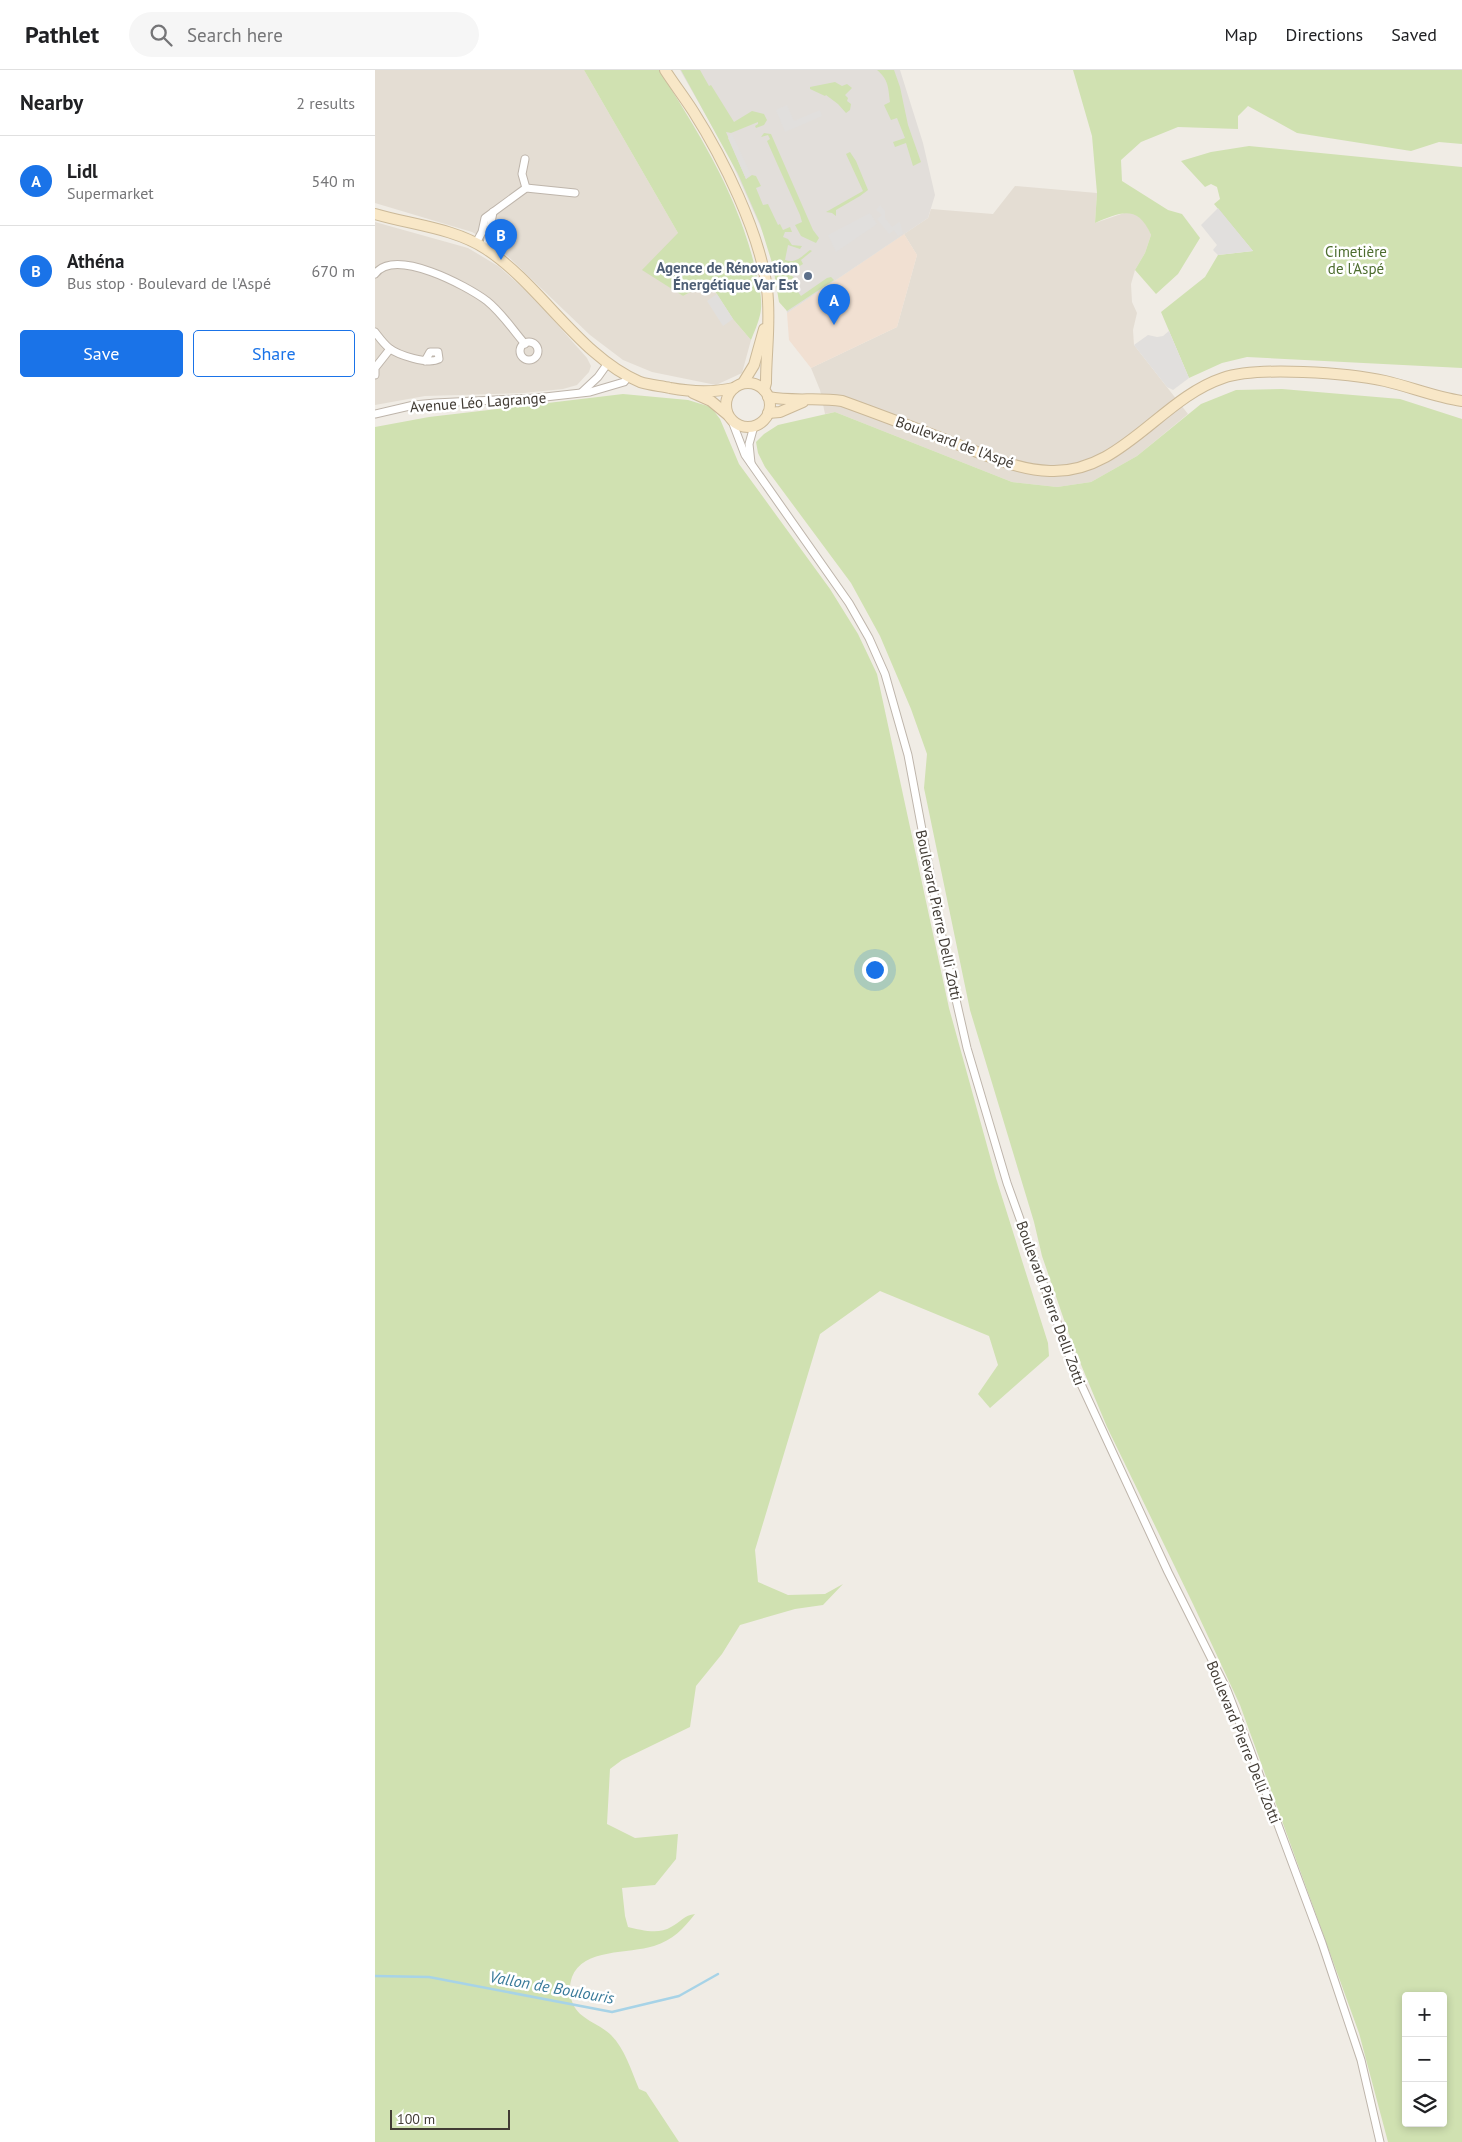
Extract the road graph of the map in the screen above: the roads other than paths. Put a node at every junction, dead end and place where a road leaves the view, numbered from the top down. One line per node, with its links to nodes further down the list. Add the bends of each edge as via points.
1 (665, 70): 3 (main road)
2 (673, 70): 3 (main road)
3 (692, 110): 12 (main road, via 744,212 757,251)
4 (525, 159): 5 (street, via 522,174)
5 (526, 188): 6 (street); 7 (street)
6 (575, 193)
7 (493, 212): 9 (street, via 485,218); 10 (street)
8 (375, 214): 9 (main road, via 450,233)
9 (475, 243): 10 (main road)
10 (486, 249): 17 (main road, via 517,274)
11 (376, 271): 14 (street, via 405,265 444,276 487,301)
12 (768, 304): 20 (main road, via 754,365); 23 (main road)
13 (375, 332): 15 (street)
14 (525, 344)
15 (390, 349): 16 (street); 18 (street, via 375,368)
16 (425, 361)
17 (608, 363): 19 (main road); 22 (street)
18 (375, 374)
19 (629, 376): 21 (main road, via 642,382); 22 (street, Avenue Léo Lagrange, via 624,382 601,390)
20 (738, 385): 21 (main road, via 716,392); 23 (main road, via 755,384); 28 (main road, via 726,400)
21 (688, 391): 28 (main road, via 711,401)
22 (582, 392): 27 (street, Avenue Léo Lagrange, via 535,398 435,402)
23 (766, 394): 24 (main road, Boulevard de l'Aspé, via 781,400); 26 (main road)
24 (809, 400): 25 (main road, Boulevard de l'Aspé, via 842,401 1004,462 1050,471 1091,464 1112,454 1185,396 1209,383 1240,374 1361,377); 26 (main road, Boulevard de l'Aspé, via 780,412)
25 (1462, 401)
26 (768, 413): 29 (main road)
27 (375, 414)
28 (730, 418): 29 (main road, via 742,427); 30 (street, Boulevard Pierre Delli Zotti, via 739,444)
29 (754, 426): 30 (street, via 749,444)
30 (751, 463): 31 (street, Boulevard Pierre Delli Zotti, via 849,603 885,674 907,754 967,1048 1007,1183 1074,1369 1227,1690 1322,1943 1361,2060)
31 (1379, 2142)

